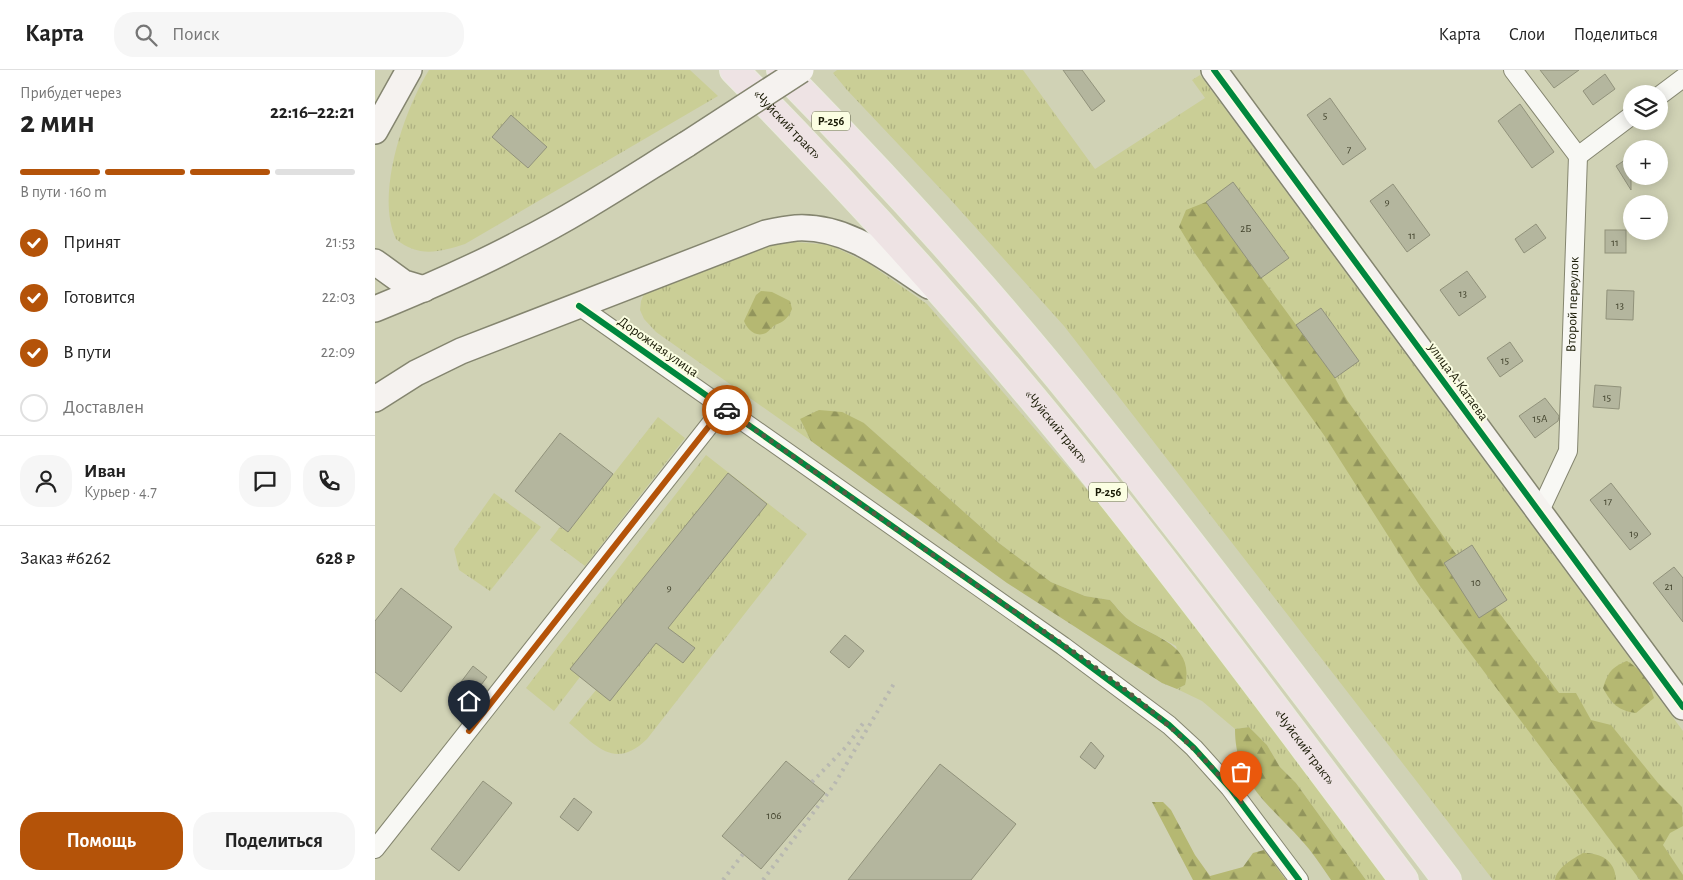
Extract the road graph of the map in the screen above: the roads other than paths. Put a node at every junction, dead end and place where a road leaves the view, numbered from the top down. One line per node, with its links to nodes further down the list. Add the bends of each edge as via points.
1 (403, 70): 13 (street)
2 (409, 70): 16 (street)
3 (723, 70): 15 (street)
4 (734, 70): 15 (highway, «Чуйский тракт» / Р-256)
5 (781, 70): 12 (highway, Р-256)
6 (788, 70): 12 (highway)
7 (801, 70): 19 (street, bridge, via 586,207 522,243)
8 (1214, 70): 25 (street, улица А.Катаева)
9 (1513, 70): 17 (street)
10 (1683, 78): 11 (street)
11 (1668, 89)
12 (811, 100): 30 (highway, Р-256, via 963,266 1089,414)
13 (375, 106)
14 (1623, 122): 17 (street)
15 (787, 124): 20 (highway, «Чуйский тракт» / Р-256)
16 (375, 131)
17 (1578, 156): 25 (street, Второй переулок, via 1568,451)
18 (375, 262): 19 (street, via 404,282)
19 (424, 289): 22 (street)
20 (944, 295): 21 (street, via 865,245 839,233 797,228 737,242); 29 (highway, «Чуйский тракт» / Р-256, via 1063,435)
21 (579, 306): 23 (street, via 461,350 415,373); 24 (street, Дорожная улица)
22 (375, 309)
23 (375, 400)
24 (723, 408): 27 (street); 28 (street, Дорожная улица, via 1063,646 1169,725 1195,748 1230,788)
25 (1539, 513): 26 (street, улица А.Катаева)
26 (1683, 707)
27 (375, 849)
28 (1299, 880)
29 (1404, 880)
30 (1447, 880)

